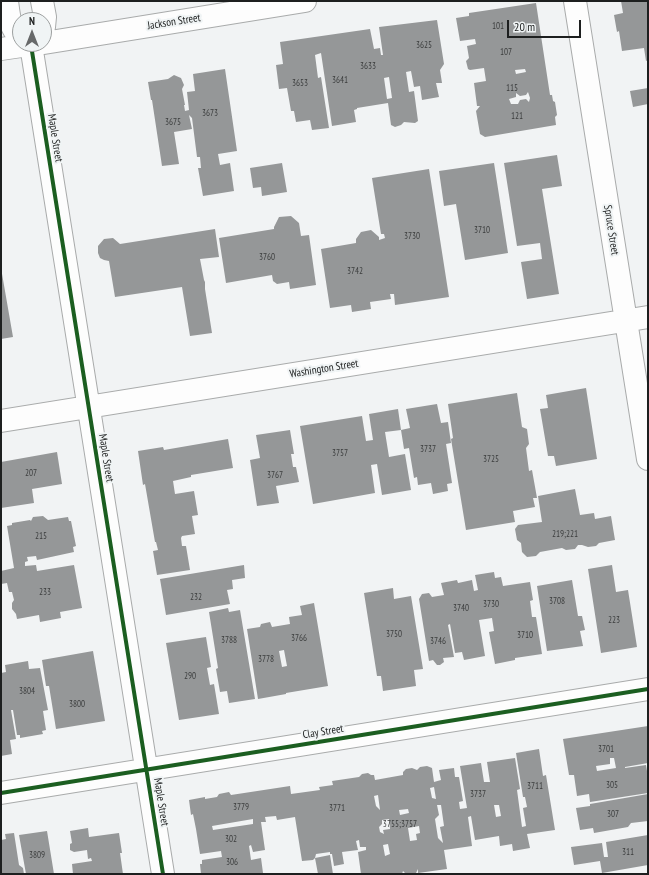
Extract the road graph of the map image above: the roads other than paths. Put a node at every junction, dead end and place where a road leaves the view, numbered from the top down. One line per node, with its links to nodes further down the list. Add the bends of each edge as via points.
1 (6, 1): 6 (street, Maple Street)
2 (42, 1): 5 (street)
3 (305, 1): 7 (street, Jackson Street)
4 (575, 1): 12 (street, Spruce Street)
5 (44, 12)
6 (12, 26)
7 (52, 40)
8 (12, 48): 9 (street, Jackson Street)
9 (1, 50)
10 (33, 52): 13 (street, Maple Street)
11 (648, 317): 12 (street, Washington Street)
12 (626, 321): 13 (street, Washington Street); 15 (street, Spruce Street)
13 (88, 407): 14 (street, Washington Street); 17 (street, Maple Street)
14 (1, 421)
15 (648, 459)
16 (648, 689): 17 (street, Clay Street)
17 (146, 769): 18 (street, Clay Street); 19 (street, Maple Street)
18 (1, 793)
19 (163, 874)

